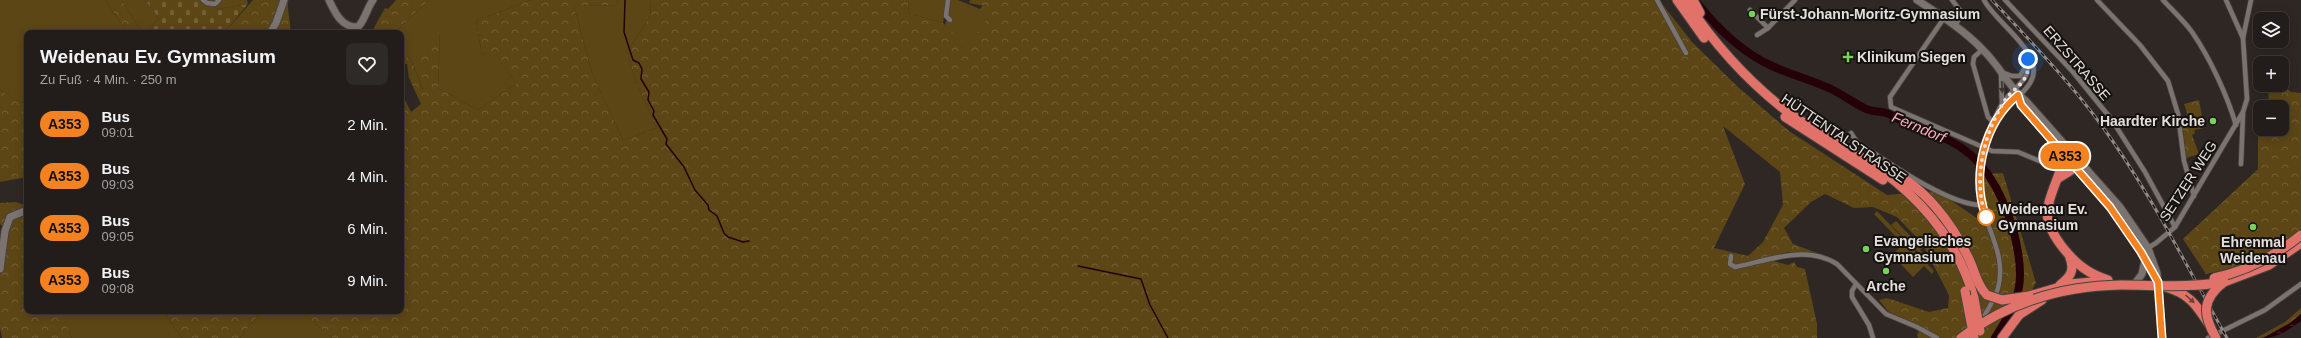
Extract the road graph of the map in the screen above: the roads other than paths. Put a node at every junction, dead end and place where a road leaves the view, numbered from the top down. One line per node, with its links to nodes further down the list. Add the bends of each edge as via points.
1 (219, 0): 19 (street, via 215,4)
2 (284, 0): 25 (main road)
3 (328, 0): 26 (main road, via 342,22)
4 (373, 0): 26 (main road)
5 (948, 0): 22 (street, via 946,16)
6 (1657, 0): 32 (street)
7 (1677, 0): 67 (highway, HÜTTENTALSTRASSE, via 1712,48 1756,93 1793,123 1887,182 1915,206 1945,245)
8 (1685, 0): 29 (highway, HÜTTENTALSTRASSE)
9 (1693, 0): 29 (highway)
10 (1795, 0): 24 (street)
11 (1917, 0): 21 (main road)
12 (1952, 0): 23 (street, via 1962,13)
13 (1984, 0): 31 (street)
14 (2005, 0): 52 (street, ERZSTRASSE, via 2073,72 2115,124 2146,172)
15 (2097, 0): 49 (street, via 2140,45 2168,81 2178,114 2184,161)
16 (2163, 0): 40 (street, via 2192,32 2200,45 2229,102)
17 (2226, 0): 28 (street)
18 (2251, 0): 28 (street, SETZER WEG)
19 (205, 2)
20 (1750, 10): 24 (street)
21 (1944, 18): 23 (main road); 42 (street, via 1890,97 1889,103 1896,110)
22 (950, 20)
23 (1955, 26): 30 (main road)
24 (1768, 28): 27 (street)
25 (272, 30)
26 (358, 30)
27 (1757, 35)
28 (2243, 38): 37 (street, SETZER WEG, via 2247,99)
29 (1716, 44): 44 (highway, HÜTTENTALSTRASSE, via 1744,74 1777,103)
30 (1983, 49): 34 (main road); 39 (street, via 1974,56 1973,64 1988,117)
31 (2027, 51): 33 (street); 35 (street, via 2034,64 2034,71 2030,84)
32 (1686, 53)
33 (2028, 59): 34 (street, via 2026,68 2020,76 2012,76); 35 (street, via 2026,78)
34 (2002, 71): 35 (main road); 36 (street, one-way to 36)
35 (2017, 93): 36 (street); 38 (street); 43 (main road, via 2021,105); 45 (main road)
36 (2002, 105): 38 (street)
37 (2243, 112): 40 (street, SETZER WEG); 47 (street, SETZER WEG)
38 (1997, 116): 39 (street)
39 (1994, 123): 42 (street)
40 (2236, 125): 49 (street, SETZER WEG)
41 (1851, 133): 50 (street, via 1857,142 1910,177 1970,205)
42 (1984, 147): 46 (street, via 1992,151 2018,152); 50 (street, via 1980,183)
43 (2058, 147): 45 (main road); 48 (highway)
44 (1869, 162): 67 (highway, HÜTTENTALSTRASSE, via 1903,188 1929,213 1954,250); 69 (highway, bridge, via 1907,180 1927,198 1965,250 1980,286 1987,295 2002,300)
45 (2074, 162): 48 (highway); 55 (main road, via 2120,207); 56 (main road, via 2110,207)
46 (2050, 163)
47 (2241, 164)
48 (2064, 168): 57 (highway, via 2050,195 2048,217 2054,235)
49 (2194, 196): 52 (street, SETZER WEG)
50 (1982, 205): 76 (street, via 2000,258 2000,276 1996,294 1981,322)
51 (24, 211): 60 (main road, via 10,217 5,231)
52 (2175, 227): 55 (street, SETZER WEG)
53 (2301, 235): 61 (highway, bridge, via 2266,260 2223,276 2190,281)
54 (2301, 243): 63 (highway, via 2269,265)
55 (2148, 248): 56 (street, SETZER WEG); 65 (main road, via 2156,264)
56 (2141, 252): 59 (main road)
57 (2068, 254): 61 (highway, via 2092,275); 68 (highway, via 2072,272)
58 (1731, 256): 64 (street, via 1730,264 1735,267 1778,257 1799,255 1821,258 1837,264)
59 (2145, 260): 62 (main road, via 2142,274); 65 (main road)
60 (0, 269)
61 (2108, 280): 68 (highway)
62 (2136, 282)
63 (2224, 282): 65 (highway, bridge, via 2191,287); 71 (highway, bridge, via 2212,292 2208,301 2206,310)
64 (1856, 284): 72 (street, via 1852,297 1869,325); 73 (street, via 1886,314)
65 (2160, 284): 68 (highway, bridge); 70 (main road); 71 (highway, one-way to 71, bridge, via 2189,297 2198,306)
66 (2301, 284): 82 (street, via 2265,310)
67 (1968, 290): 77 (highway, HÜTTENTALSTRASSE, bridge); 78 (highway, HÜTTENTALSTRASSE, bridge)
68 (2057, 290): 69 (highway); 75 (highway, bridge, via 2005,310); 79 (highway, bridge, via 2025,310 2013,321)
69 (2029, 296): 74 (highway, bridge, via 1984,317)
70 (2161, 325): 80 (main road); 81 (main road)
71 (2209, 325): 83 (highway, bridge)
72 (1873, 338)
73 (1937, 338)
74 (1957, 338)
75 (1962, 338)
76 (1967, 338)
77 (1974, 338)
78 (1980, 338)
79 (2002, 338)
80 (2161, 338)
81 (2168, 338)
82 (2208, 338)
83 (2216, 338)

